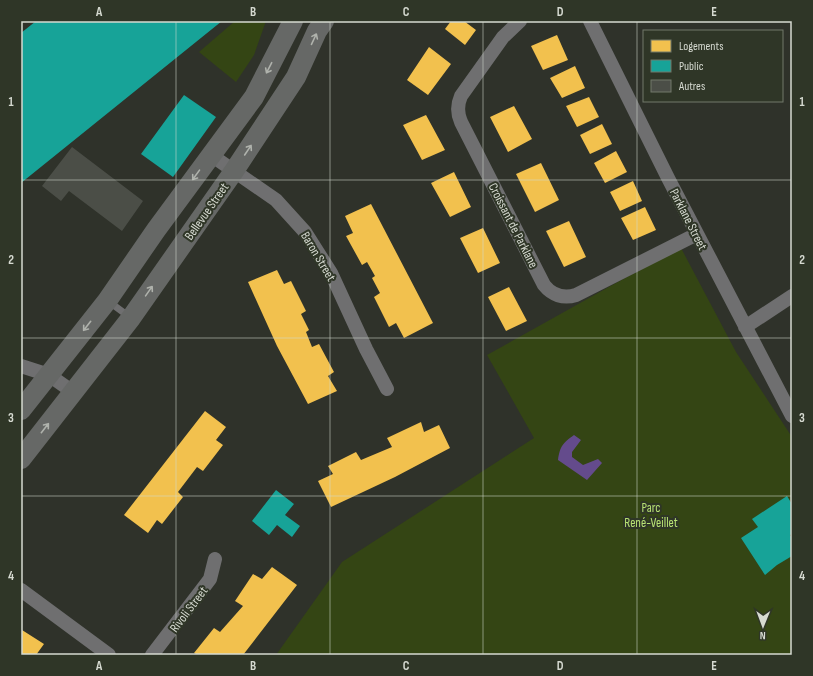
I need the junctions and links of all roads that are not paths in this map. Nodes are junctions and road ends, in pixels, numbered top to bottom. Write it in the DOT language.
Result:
graph roads {
  1 [pos="293,21"];
  2 [pos="324,21"];
  3 [pos="520,21"];
  4 [pos="590,21"];
  5 [pos="211,155"];
  6 [pos="234,171"];
  7 [pos="697,234"];
  8 [pos="792,296"];
  9 [pos="107,301"];
  10 [pos="131,318"];
  11 [pos="745,327"];
  12 [pos="21,366"];
  13 [pos="49,375"];
  14 [pos="387,389"];
  15 [pos="73,392"];
  16 [pos="21,410"];
  17 [pos="792,416"];
  18 [pos="21,459"];
  19 [pos="214,559"];
  20 [pos="21,590"];
  21 [pos="109,655"];
  22 [pos="152,655"];
  1 -- 5 [label="street, one-way"];
  6 -- 2 [label="street, Bellevue Street, one-way"];
  3 -- 7 [label="street, Croissant de Parklane"];
  4 -- 7 [label="street, Parklane Street"];
  5 -- 6 [label="street, Baron Street"];
  5 -- 9 [label="street, one-way"];
  10 -- 6 [label="street, Bellevue Street, one-way"];
  6 -- 14 [label="street, Baron Street"];
  7 -- 11 [label="street, Parklane Street"];
  8 -- 11 [label="street"];
  9 -- 10 [label="lane"];
  9 -- 13 [label="street, one-way"];
  10 -- 15 [label="street, Bellevue Street"];
  11 -- 17 [label="street, Parklane Street"];
  12 -- 13 [label="street"];
  13 -- 15 [label="street"];
  13 -- 16 [label="street"];
  18 -- 15 [label="street, Bellevue Street, one-way"];
  19 -- 22 [label="street, Rivoli Street"];
  20 -- 21 [label="street"];
}
